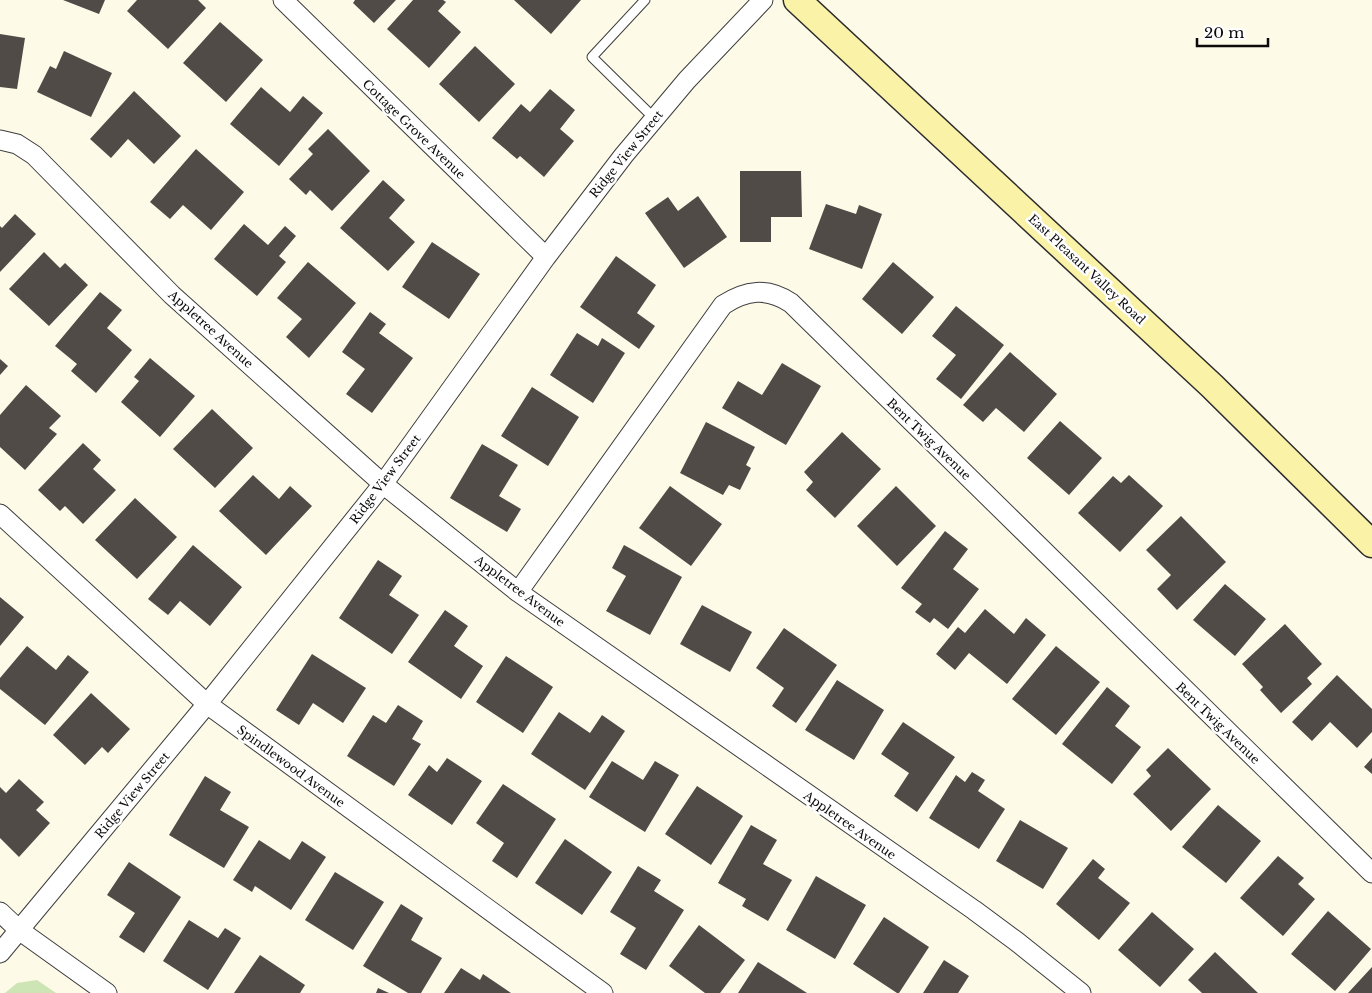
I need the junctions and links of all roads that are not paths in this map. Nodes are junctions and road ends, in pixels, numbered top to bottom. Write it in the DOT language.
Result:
graph roads {
  1 [pos="283,0"];
  2 [pos="645,0"];
  3 [pos="763,0"];
  4 [pos="797,0"];
  5 [pos="654,118"];
  6 [pos="0,140"];
  7 [pos="546,257"];
  8 [pos="383,484"];
  9 [pos="0,514"];
  10 [pos="1372,544"];
  11 [pos="518,592"];
  12 [pos="207,704"];
  13 [pos="1372,873"];
  14 [pos="0,912"];
  15 [pos="19,930"];
  16 [pos="0,953"];
  17 [pos="106,993"];
  18 [pos="603,993"];
  19 [pos="1081,993"];
  1 -- 7 [label="street, Cottage Grove Avenue"];
  2 -- 5 [label="lane"];
  3 -- 5 [label="street, Ridge View Street"];
  4 -- 10 [label="main road, East Pleasant Valley Road"];
  5 -- 7 [label="street, Ridge View Street"];
  6 -- 8 [label="street, Appletree Avenue"];
  7 -- 8 [label="street, Ridge View Street"];
  8 -- 11 [label="street, Appletree Avenue"];
  8 -- 12 [label="street, Ridge View Street"];
  9 -- 12 [label="street, Spindlewood Avenue"];
  11 -- 13 [label="street, Bent Twig Avenue"];
  11 -- 19 [label="street, Appletree Avenue"];
  12 -- 15 [label="street, Ridge View Street"];
  12 -- 18 [label="street, Spindlewood Avenue"];
  14 -- 15 [label="street"];
  15 -- 16 [label="street, Ridge View Street"];
  15 -- 17 [label="street"];
}
